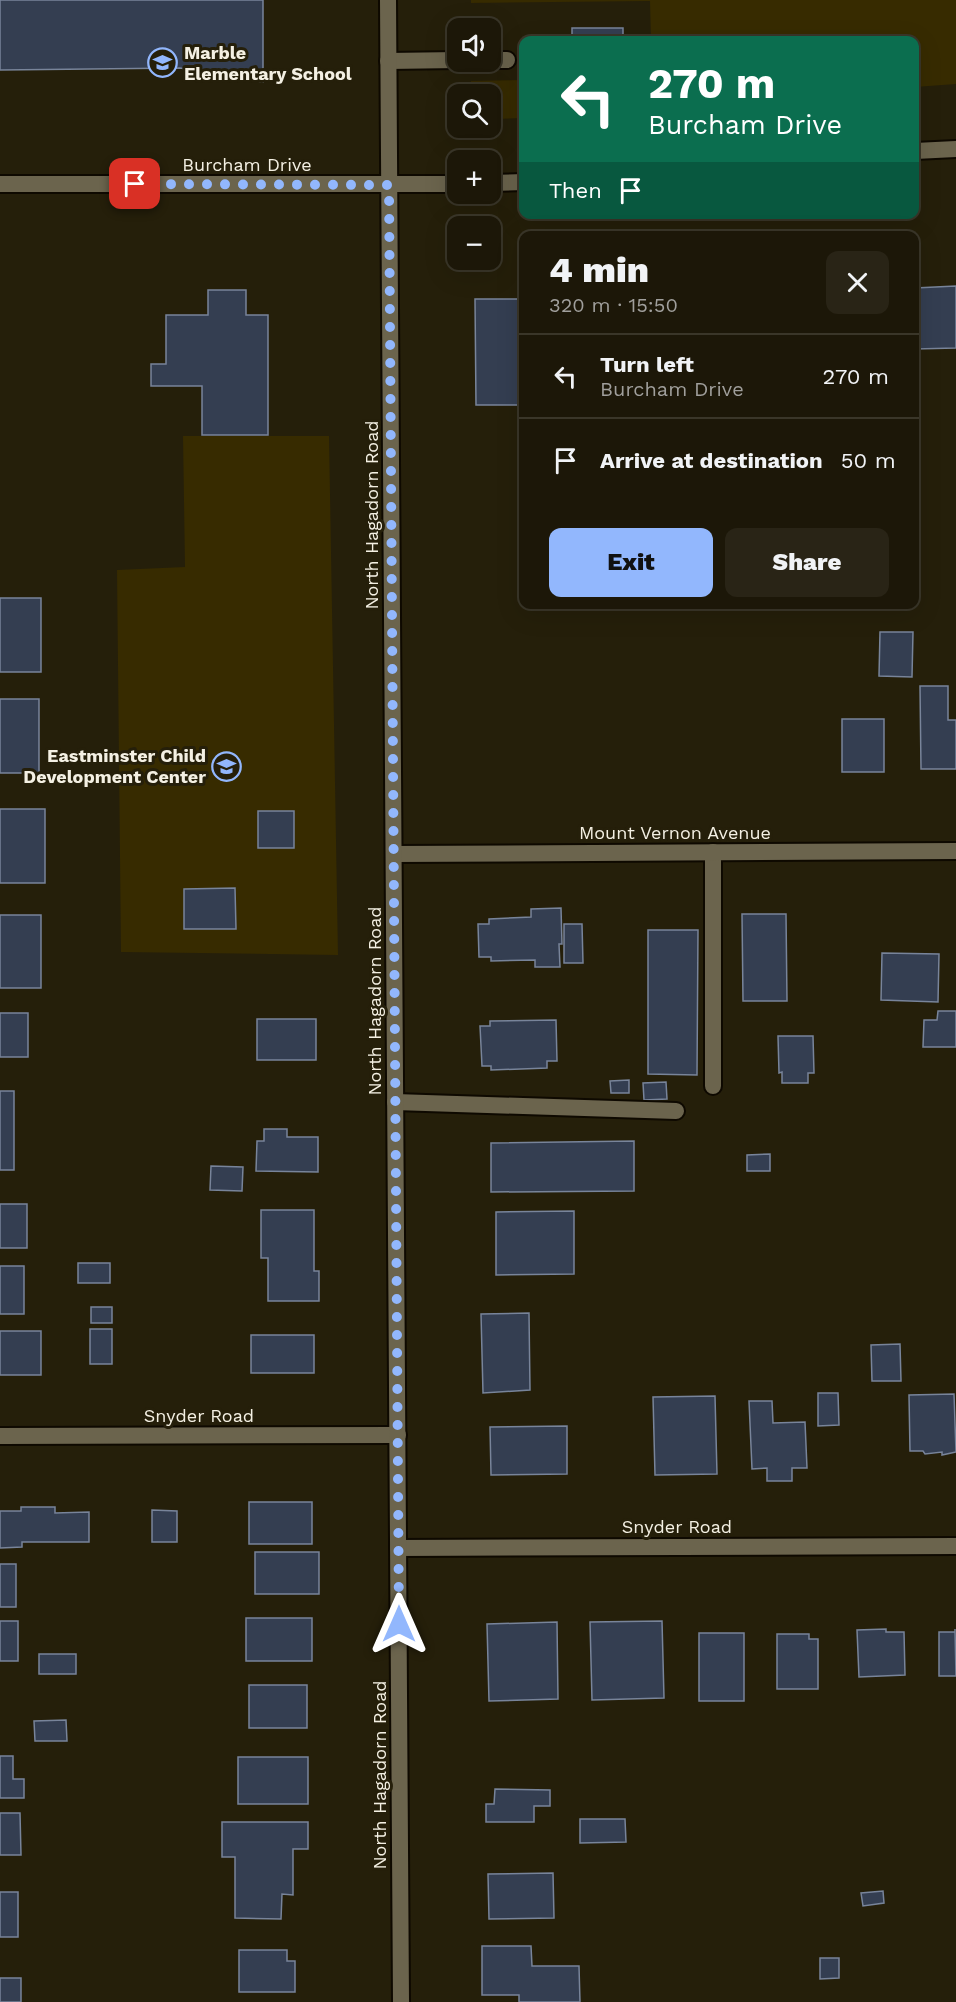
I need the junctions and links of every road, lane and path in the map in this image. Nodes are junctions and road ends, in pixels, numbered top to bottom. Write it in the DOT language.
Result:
graph roads {
  1 [pos="388,0"];
  2 [pos="447,60"];
  3 [pos="388,61"];
  4 [pos="956,149"];
  5 [pos="919,151"];
  6 [pos="519,182"];
  7 [pos="501,183"];
  8 [pos="0,184"];
  9 [pos="447,184"];
  10 [pos="389,185"];
  11 [pos="956,851"];
  12 [pos="713,852"];
  13 [pos="394,854"];
  14 [pos="713,1086"];
  15 [pos="395,1102"];
  16 [pos="676,1111"];
  17 [pos="398,1435"];
  18 [pos="0,1436"];
  19 [pos="956,1546"];
  20 [pos="398,1548"];
  21 [pos="401,2002"];
  1 -- 3 [label="street, North Hagadorn Road"];
  2 -- 3 [label="street"];
  3 -- 10 [label="street, North Hagadorn Road"];
  4 -- 5 [label="street"];
  6 -- 7 [label="street"];
  8 -- 10 [label="street, Burcham Drive"];
  9 -- 10 [label="street, Burcham Drive"];
  10 -- 13 [label="street, North Hagadorn Road"];
  11 -- 12 [label="street, Mount Vernon Avenue"];
  12 -- 13 [label="street, Mount Vernon Avenue"];
  12 -- 14 [label="street"];
  13 -- 15 [label="street, North Hagadorn Road"];
  15 -- 16 [label="street"];
  15 -- 17 [label="street, North Hagadorn Road"];
  17 -- 18 [label="street, Snyder Road"];
  17 -- 20 [label="street, North Hagadorn Road"];
  19 -- 20 [label="street, Snyder Road"];
  20 -- 21 [label="street, North Hagadorn Road"];
}
